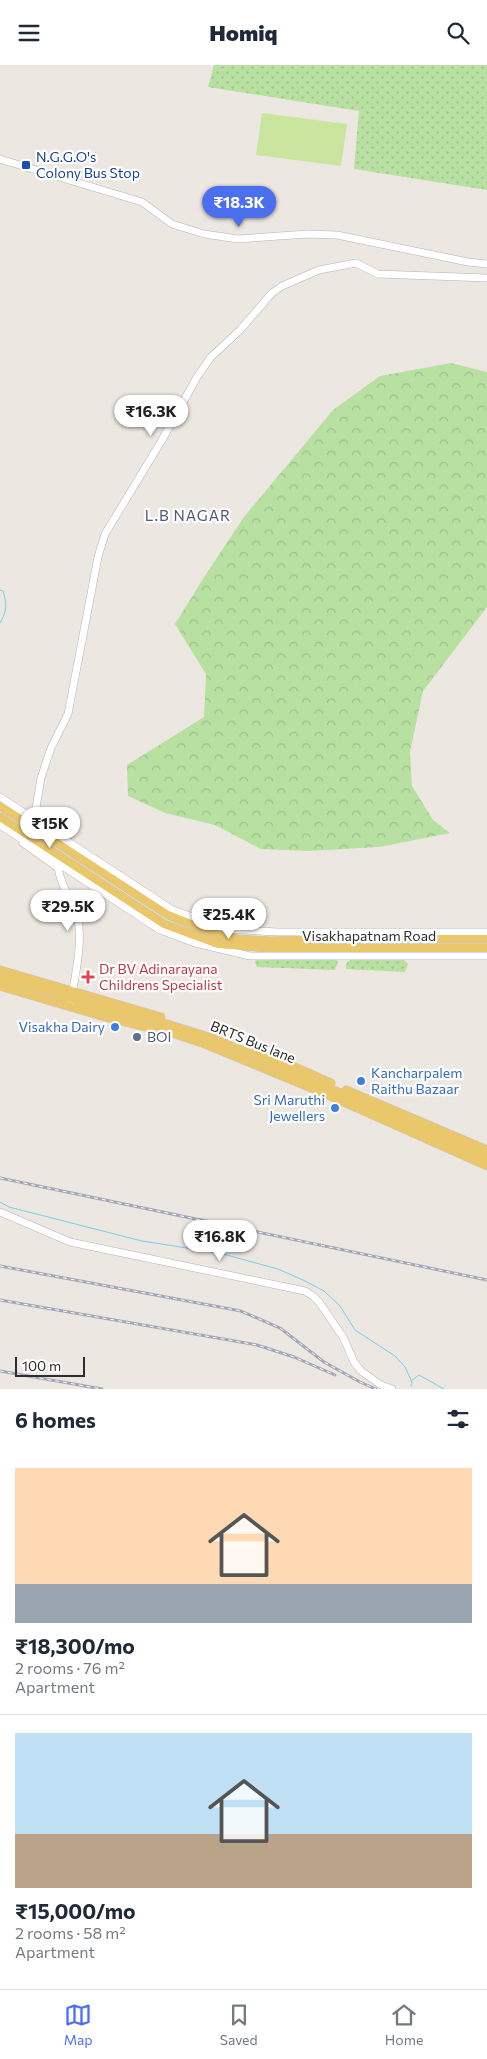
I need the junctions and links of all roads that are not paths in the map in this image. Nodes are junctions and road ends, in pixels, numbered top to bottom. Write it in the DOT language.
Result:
graph roads {
  1 [pos="0,159"];
  2 [pos="487,264"];
  3 [pos="487,278"];
  4 [pos="0,797"];
  5 [pos="0,806"];
  6 [pos="0,817"];
  7 [pos="33,823"];
  8 [pos="0,825"];
  9 [pos="26,837"];
  10 [pos="58,865"];
  11 [pos="487,932"];
  12 [pos="487,939"];
  13 [pos="487,948"];
  14 [pos="487,957"];
  15 [pos="0,970"];
  16 [pos="0,978"];
  17 [pos="0,986"];
  18 [pos="72,998"];
  19 [pos="487,1150"];
  20 [pos="487,1158"];
  21 [pos="487,1166"];
  22 [pos="0,1212"];
  23 [pos="392,1389"];
  1 -- 2 [label="street"];
  3 -- 7 [label="street"];
  4 -- 7 [label="street"];
  5 -- 7 [label="main road"];
  6 -- 9 [label="main road, Visakhapatnam Road"];
  7 -- 9 [label="street"];
  7 -- 11 [label="street"];
  7 -- 12 [label="main road"];
  8 -- 9 [label="street"];
  9 -- 10 [label="street"];
  9 -- 13 [label="main road, Visakhapatnam Road"];
  10 -- 14 [label="street"];
  10 -- 18 [label="street"];
  15 -- 18 [label="main road"];
  16 -- 18 [label="main road, BRTS Bus lane"];
  17 -- 18 [label="main road"];
  18 -- 19 [label="main road"];
  18 -- 20 [label="main road, BRTS Bus lane"];
  18 -- 21 [label="main road"];
  22 -- 23 [label="street"];
}
